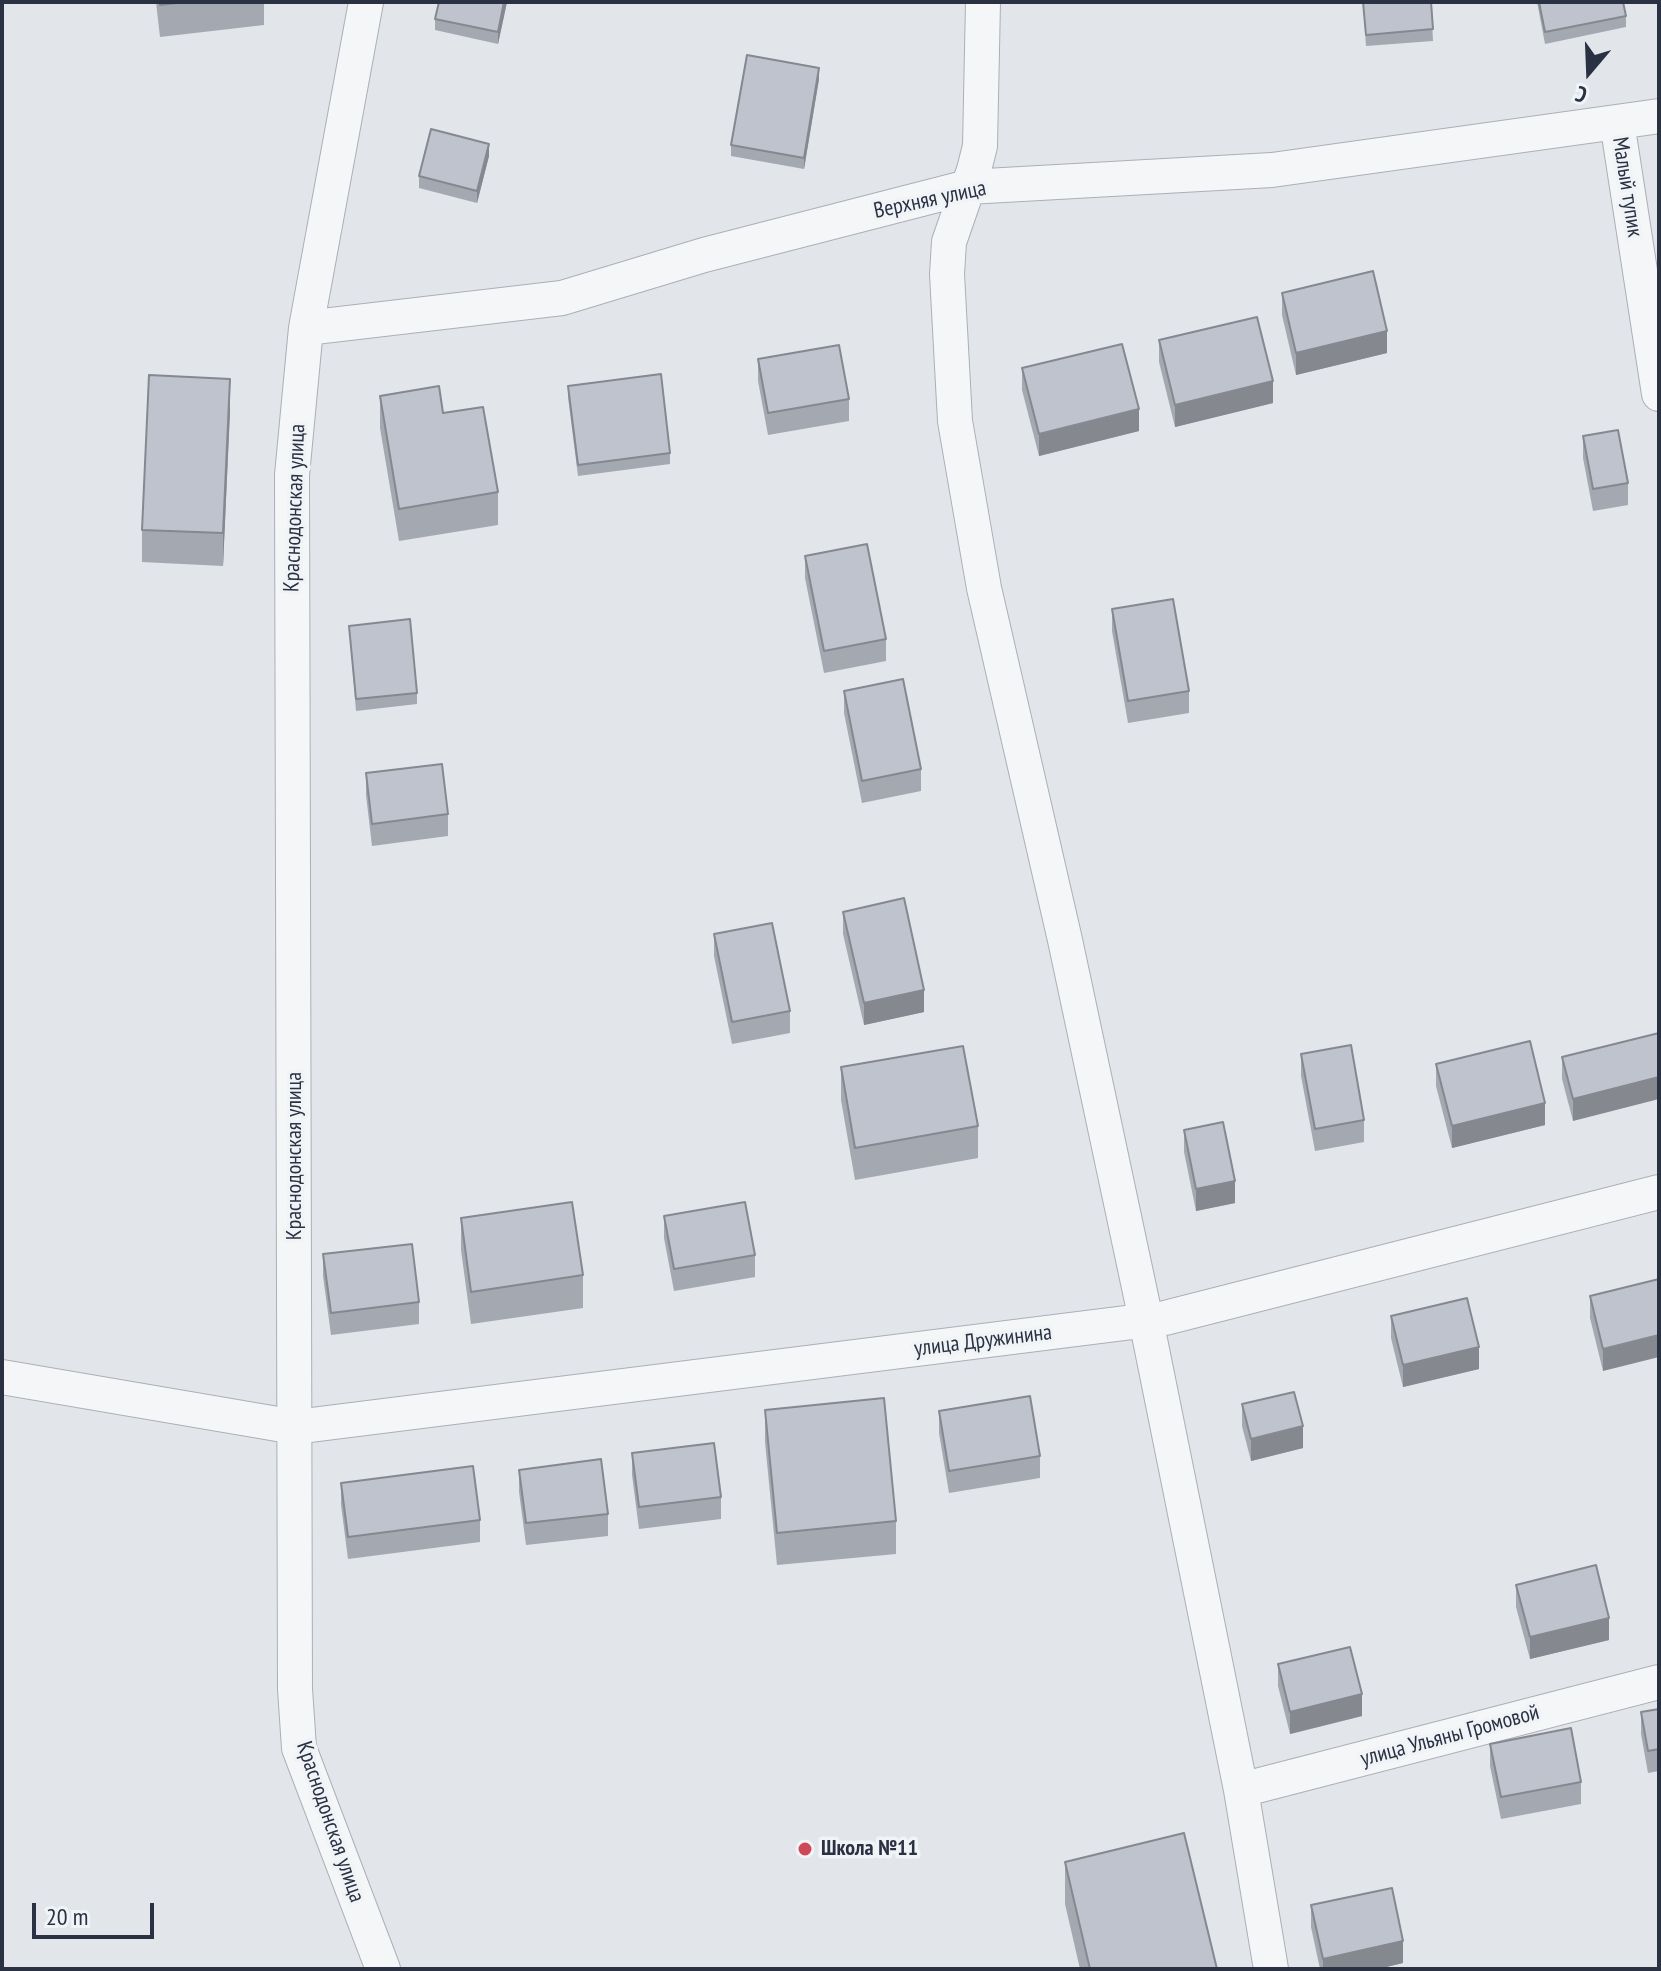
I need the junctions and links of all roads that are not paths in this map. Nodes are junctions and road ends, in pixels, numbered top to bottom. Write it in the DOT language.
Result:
graph roads {
  1 [pos="366,2"];
  2 [pos="983,2"];
  3 [pos="1659,116"];
  4 [pos="1617,122"];
  5 [pos="968,187"];
  6 [pos="306,328"];
  7 [pos="1659,394"];
  8 [pos="1659,1192"];
  9 [pos="1146,1320"];
  10 [pos="2,1377"];
  11 [pos="295,1427"];
  12 [pos="1659,1682"];
  13 [pos="1241,1790"];
  14 [pos="383,1969"];
  15 [pos="1271,1969"];
  1 -- 6 [label="street, Краснодонская улица"];
  2 -- 5 [label="street"];
  3 -- 4 [label="street, Верхняя улица"];
  4 -- 5 [label="street, Верхняя улица"];
  4 -- 7 [label="street, Малый тупик"];
  5 -- 6 [label="street, Верхняя улица"];
  5 -- 9 [label="street"];
  6 -- 11 [label="street, Краснодонская улица"];
  8 -- 9 [label="street, улица Дружинина"];
  9 -- 11 [label="street, улица Дружинина"];
  9 -- 13 [label="street"];
  10 -- 11 [label="street, улица Дружинина"];
  11 -- 14 [label="street, Краснодонская улица"];
  12 -- 13 [label="street, улица Ульяны Громовой"];
  13 -- 15 [label="street"];
}
